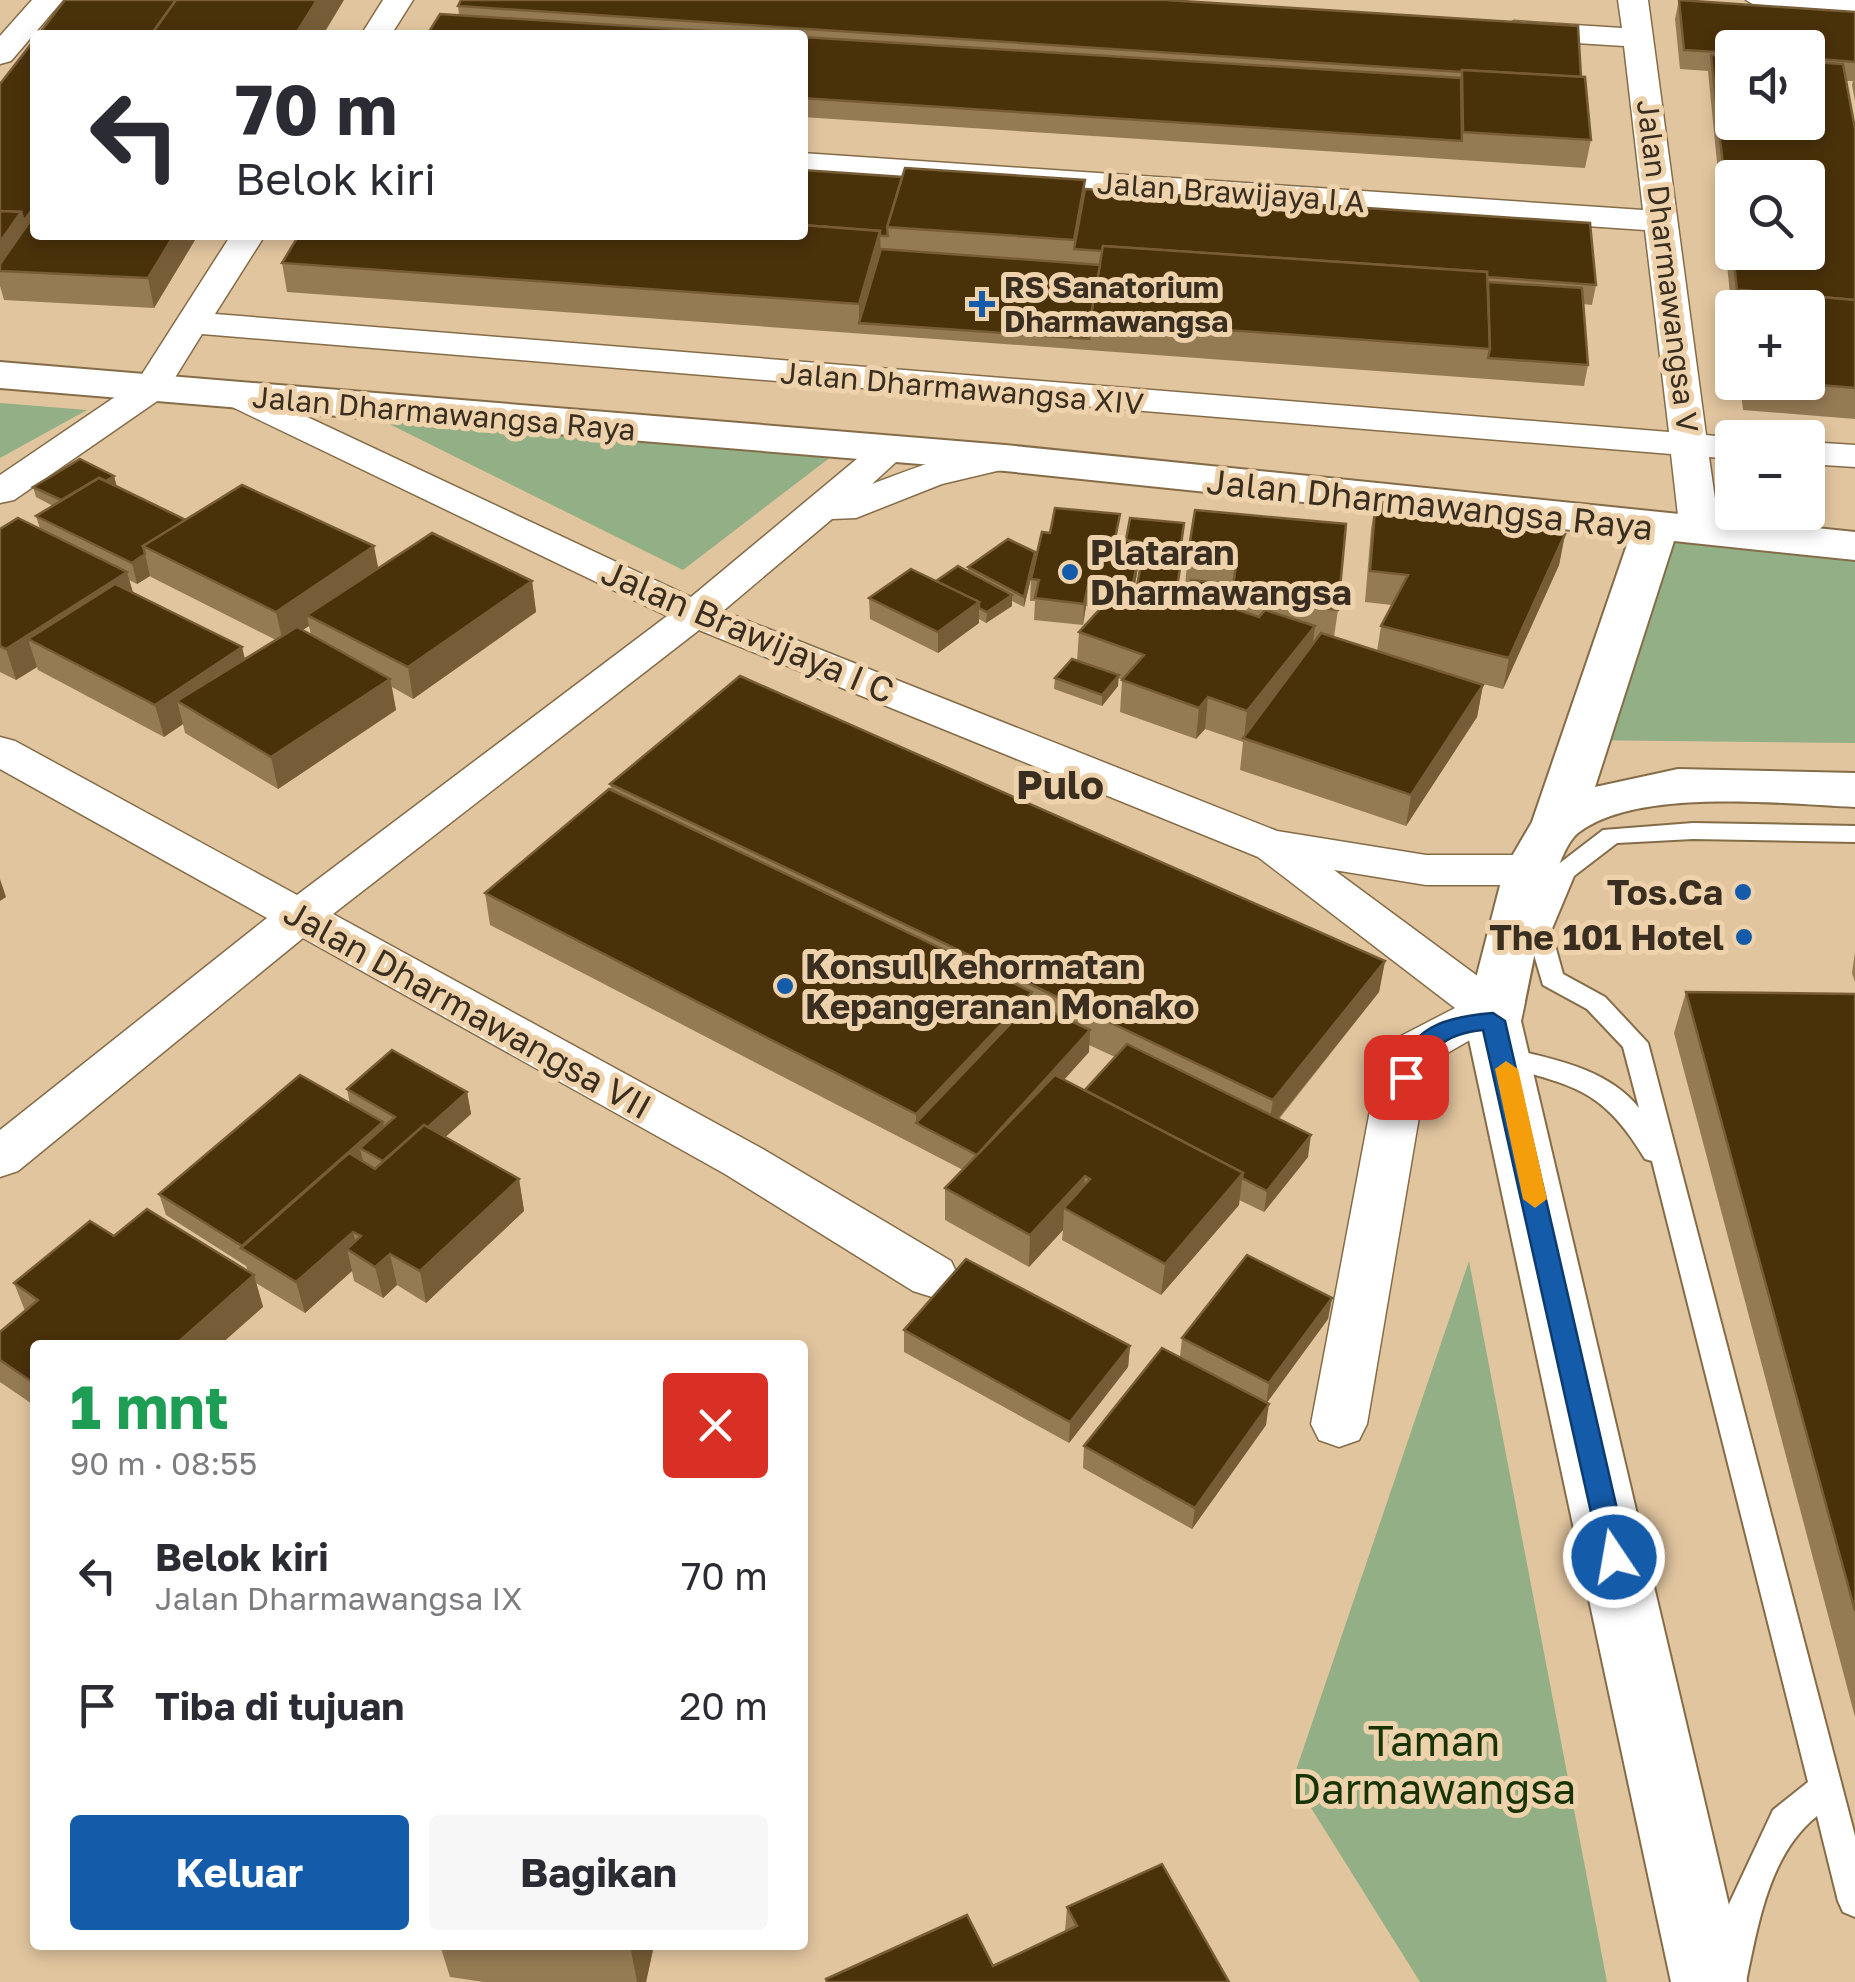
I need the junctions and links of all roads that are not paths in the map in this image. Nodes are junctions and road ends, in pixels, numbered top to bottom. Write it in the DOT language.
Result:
graph roads {
  1 [pos="48,0"];
  2 [pos="398,0"];
  3 [pos="1633,0"];
  4 [pos="1762,0"];
  5 [pos="1855,6"];
  6 [pos="1493,28"];
  7 [pos="379,30"];
  8 [pos="1639,38"];
  9 [pos="0,55"];
  10 [pos="808,163"];
  11 [pos="1660,222"];
  12 [pos="245,240"];
  13 [pos="192,323"];
  14 [pos="0,375"];
  15 [pos="150,389"];
  16 [pos="237,395"];
  17 [pos="1691,446"];
  18 [pos="1715,447"];
  19 [pos="888,452"];
  20 [pos="1825,454"];
  21 [pos="1855,456"];
  22 [pos="1005,458"];
  23 [pos="0,492"];
  24 [pos="798,531"];
  25 [pos="1678,531"];
  26 [pos="1855,546"];
  27 [pos="695,614"];
  28 [pos="0,751"];
  29 [pos="1855,790"];
  30 [pos="1558,822"];
  31 [pos="1855,834"];
  32 [pos="1269,844"];
  33 [pos="1530,870"];
  34 [pos="300,916"];
  35 [pos="1496,1029"];
  36 [pos="0,1158"];
  37 [pos="1672,1188"];
  38 [pos="932,1276"];
  39 [pos="1340,1424"];
  40 [pos="1826,1788"];
  41 [pos="1855,1902"];
  42 [pos="1709,1982"];
  43 [pos="1729,1982"];
  1 -- 9 [label="street"];
  2 -- 7 [label="street"];
  3 -- 8 [label="street, Jalan Dharmawangsa V"];
  4 -- 5 [label="street"];
  6 -- 8 [label="street"];
  8 -- 11 [label="street, Jalan Dharmawangsa V"];
  10 -- 11 [label="street, Jalan Brawijaya I A"];
  11 -- 17 [label="street, Jalan Dharmawangsa V"];
  12 -- 13 [label="street"];
  13 -- 15 [label="street"];
  13 -- 17 [label="street, Jalan Dharmawangsa XIV"];
  14 -- 15 [label="street, Jalan Dharmawangsa Raya"];
  15 -- 16 [label="street, Jalan Dharmawangsa Raya"];
  15 -- 23 [label="street"];
  16 -- 19 [label="street, Jalan Dharmawangsa Raya"];
  16 -- 27 [label="street, Jalan Brawijaya I C"];
  17 -- 18 [label="street, Jalan Dharmawangsa XIV"];
  17 -- 25 [label="street, Jalan Dharmawangsa V"];
  19 -- 22 [label="street, Jalan Dharmawangsa Raya"];
  19 -- 24 [label="street, Jalan Dharmawangsa Raya"];
  20 -- 21 [label="street"];
  22 -- 24 [label="street, Jalan Dharmawangsa Raya"];
  22 -- 25 [label="street, Jalan Dharmawangsa Raya"];
  24 -- 27 [label="street, Jalan Dharmawangsa Raya"];
  25 -- 26 [label="street, Jalan Dharmawangsa Raya"];
  25 -- 30 [label="street"];
  27 -- 32 [label="street, Jalan Brawijaya I C"];
  27 -- 34 [label="street, Jalan Dharmawangsa Raya"];
  28 -- 34 [label="street, Jalan Dharmawangsa VII"];
  29 -- 30 [label="street"];
  30 -- 33 [label="street"];
  31 -- 37 [label="lane"];
  32 -- 33 [label="street, Jalan Brawijaya I C"];
  32 -- 35 [label="street, Jalan Brawijaya I C"];
  33 -- 35 [label="street"];
  34 -- 36 [label="street, Jalan Dharmawangsa Raya"];
  34 -- 38 [label="street, Jalan Dharmawangsa VII"];
  35 -- 37 [label="lane"];
  35 -- 39 [label="street"];
  35 -- 42 [label="street"];
  37 -- 40 [label="lane"];
  40 -- 41 [label="lane"];
  40 -- 43 [label="lane"];
}
